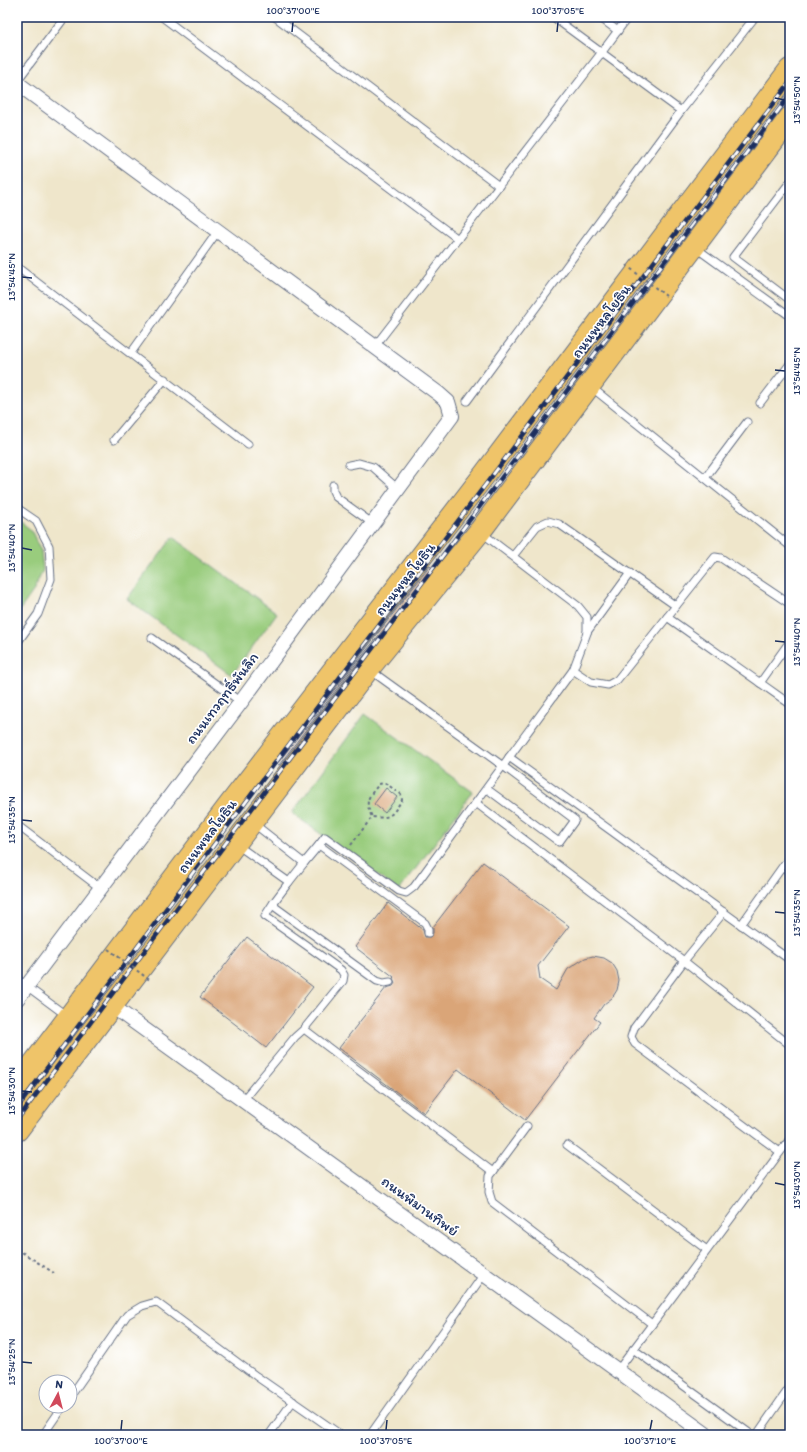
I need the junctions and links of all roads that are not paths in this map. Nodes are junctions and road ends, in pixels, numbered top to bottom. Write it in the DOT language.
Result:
graph roads {
  1 [pos="65,17"];
  2 [pos="162,17"];
  3 [pos="274,17"];
  4 [pos="552,17"];
  5 [pos="599,17"];
  6 [pos="628,17"];
  7 [pos="755,17"];
  8 [pos="618,31"];
  9 [pos="602,52"];
  10 [pos="790,70"];
  11 [pos="17,82"];
  12 [pos="681,111"];
  13 [pos="790,118"];
  14 [pos="790,182"];
  15 [pos="499,186"];
  16 [pos="218,231"];
  17 [pos="458,240"];
  18 [pos="694,246"];
  19 [pos="17,267"];
  20 [pos="790,300"];
  21 [pos="790,316"];
  22 [pos="375,346"];
  23 [pos="131,354"];
  24 [pos="790,364"];
  25 [pos="165,380"];
  26 [pos="590,386"];
  27 [pos="467,401"];
  28 [pos="760,403"];
  29 [pos="747,422"];
  30 [pos="114,440"];
  31 [pos="248,444"];
  32 [pos="349,465"];
  33 [pos="705,478"];
  34 [pos="333,485"];
  35 [pos="398,489"];
  36 [pos="17,508"];
  37 [pos="372,523"];
  38 [pos="480,531"];
  39 [pos="790,546"];
  40 [pos="513,556"];
  41 [pos="630,573"];
  42 [pos="790,604"];
  43 [pos="676,606"];
  44 [pos="668,617"];
  45 [pos="587,633"];
  46 [pos="152,638"];
  47 [pos="790,641"];
  48 [pos="17,643"];
  49 [pos="368,669"];
  50 [pos="573,670"];
  51 [pos="760,683"];
  52 [pos="241,702"];
  53 [pos="790,704"];
  54 [pos="509,757"];
  55 [pos="503,766"];
  56 [pos="487,789"];
  57 [pos="476,803"];
  58 [pos="229,806"];
  59 [pos="251,822"];
  60 [pos="17,825"];
  61 [pos="235,844"];
  62 [pos="319,845"];
  63 [pos="790,856"];
  64 [pos="304,863"];
  65 [pos="289,882"];
  66 [pos="100,888"];
  67 [pos="274,902"];
  68 [pos="724,912"];
  69 [pos="741,925"];
  70 [pos="428,933"];
  71 [pos="790,960"];
  72 [pos="684,961"];
  73 [pos="390,982"];
  74 [pos="22,983"];
  75 [pos="17,999"];
  76 [pos="112,1006"];
  77 [pos="68,1018"];
  78 [pos="304,1029"];
  79 [pos="91,1034"];
  80 [pos="790,1045"];
  81 [pos="17,1086"];
  82 [pos="243,1100"];
  83 [pos="527,1126"];
  84 [pos="17,1130"];
  85 [pos="790,1139"];
  86 [pos="567,1145"];
  87 [pos="780,1152"];
  88 [pos="493,1172"];
  89 [pos="707,1250"];
  90 [pos="484,1274"];
  91 [pos="652,1324"];
  92 [pos="633,1349"];
  93 [pos="618,1370"];
  94 [pos="78,1385"];
  95 [pos="790,1387"];
  96 [pos="293,1401"];
  97 [pos="58,1414"];
  98 [pos="338,1434"];
  99 [pos="43,1435"];
  100 [pos="269,1435"];
  101 [pos="370,1435"];
  102 [pos="706,1435"];
  103 [pos="752,1435"];
  104 [pos="755,1435"];
  1 -- 11 [label="lane"];
  2 -- 17 [label="lane"];
  3 -- 15 [label="lane"];
  4 -- 9 [label="lane"];
  5 -- 8 [label="lane"];
  6 -- 8 [label="lane"];
  7 -- 12 [label="lane"];
  8 -- 9 [label="lane"];
  9 -- 12 [label="lane"];
  9 -- 15 [label="lane"];
  10 -- 58 [label="main road, ถนนพหลโยธิน"];
  11 -- 16 [label="street"];
  12 -- 27 [label="lane"];
  13 -- 18 [label="main road, ถนนพหลโยธิน"];
  14 -- 20 [label="lane"];
  15 -- 17 [label="lane"];
  16 -- 22 [label="street"];
  16 -- 23 [label="lane"];
  17 -- 22 [label="lane"];
  18 -- 21 [label="lane"];
  18 -- 26 [label="main road, ถนนพหลโยธิน"];
  19 -- 23 [label="lane"];
  22 -- 35 [label="street, ถนนเทวฤทธิ์พันลึก"];
  23 -- 25 [label="lane"];
  24 -- 28 [label="lane"];
  25 -- 30 [label="lane"];
  25 -- 31 [label="lane"];
  26 -- 33 [label="lane"];
  26 -- 38 [label="main road, ถนนพหลโยธิน"];
  29 -- 33 [label="lane"];
  32 -- 35 [label="lane"];
  33 -- 39 [label="lane"];
  34 -- 37 [label="lane"];
  35 -- 37 [label="street, ถนนเทวฤทธิ์พันลึก"];
  36 -- 48 [label="lane"];
  37 -- 52 [label="street, ถนนเทวฤทธิ์พันลึก"];
  38 -- 40 [label="lane"];
  38 -- 49 [label="main road, ถนนพหลโยธิน"];
  40 -- 41 [label="lane"];
  40 -- 45 [label="lane"];
  41 -- 43 [label="lane"];
  41 -- 45 [label="lane"];
  42 -- 43 [label="lane"];
  43 -- 44 [label="lane"];
  44 -- 50 [label="lane"];
  44 -- 51 [label="lane"];
  45 -- 50 [label="lane"];
  46 -- 52 [label="lane"];
  47 -- 51 [label="lane"];
  49 -- 55 [label="lane"];
  49 -- 59 [label="main road, ถนนพหลโยธิน"];
  50 -- 54 [label="lane"];
  51 -- 53 [label="lane"];
  52 -- 66 [label="street, ถนนเทวฤทธิ์พันลึก"];
  54 -- 55 [label="lane"];
  54 -- 68 [label="lane"];
  55 -- 56 [label="lane"];
  55 -- 56 [label="lane"];
  56 -- 57 [label="lane"];
  57 -- 62 [label="lane"];
  57 -- 72 [label="lane"];
  58 -- 59 [label="main road"];
  58 -- 77 [label="main road, ถนนพหลโยธิน"];
  59 -- 61 [label="main road, ถนนพหลโยธิน"];
  59 -- 64 [label="lane"];
  60 -- 66 [label="lane"];
  61 -- 65 [label="lane"];
  61 -- 76 [label="main road, ถนนพหลโยธิน"];
  62 -- 64 [label="lane"];
  62 -- 70 [label="lane"];
  63 -- 69 [label="lane"];
  64 -- 65 [label="lane"];
  65 -- 67 [label="lane"];
  66 -- 74 [label="street, ถนนเทวฤทธิ์พันลึก"];
  67 -- 73 [label="lane"];
  67 -- 78 [label="lane"];
  68 -- 69 [label="lane"];
  68 -- 72 [label="lane"];
  69 -- 71 [label="lane"];
  72 -- 80 [label="lane"];
  72 -- 87 [label="lane"];
  74 -- 75 [label="street, ถนนเทวฤทธิ์พันลึก"];
  74 -- 77 [label="lane"];
  76 -- 79 [label="main road, ถนนพหลโยธิน"];
  76 -- 82 [label="street, ถนนพิมานทิพย์"];
  77 -- 79 [label="main road"];
  77 -- 81 [label="main road, ถนนพหลโยธิน"];
  78 -- 82 [label="lane"];
  78 -- 88 [label="lane"];
  79 -- 84 [label="main road, ถนนพหลโยธิน"];
  82 -- 90 [label="street, ถนนพิมานทิพย์"];
  83 -- 88 [label="lane"];
  85 -- 87 [label="lane"];
  86 -- 89 [label="lane"];
  87 -- 89 [label="lane"];
  88 -- 91 [label="lane"];
  89 -- 91 [label="lane"];
  90 -- 93 [label="street, ถนนพิมานทิพย์"];
  90 -- 101 [label="lane"];
  91 -- 92 [label="lane"];
  92 -- 93 [label="lane"];
  92 -- 103 [label="lane"];
  93 -- 102 [label="street, ถนนพิมานทิพย์"];
  94 -- 96 [label="lane"];
  95 -- 104 [label="lane"];
  96 -- 98 [label="lane"];
  96 -- 100 [label="lane"];
  97 -- 99 [label="lane"];
}
